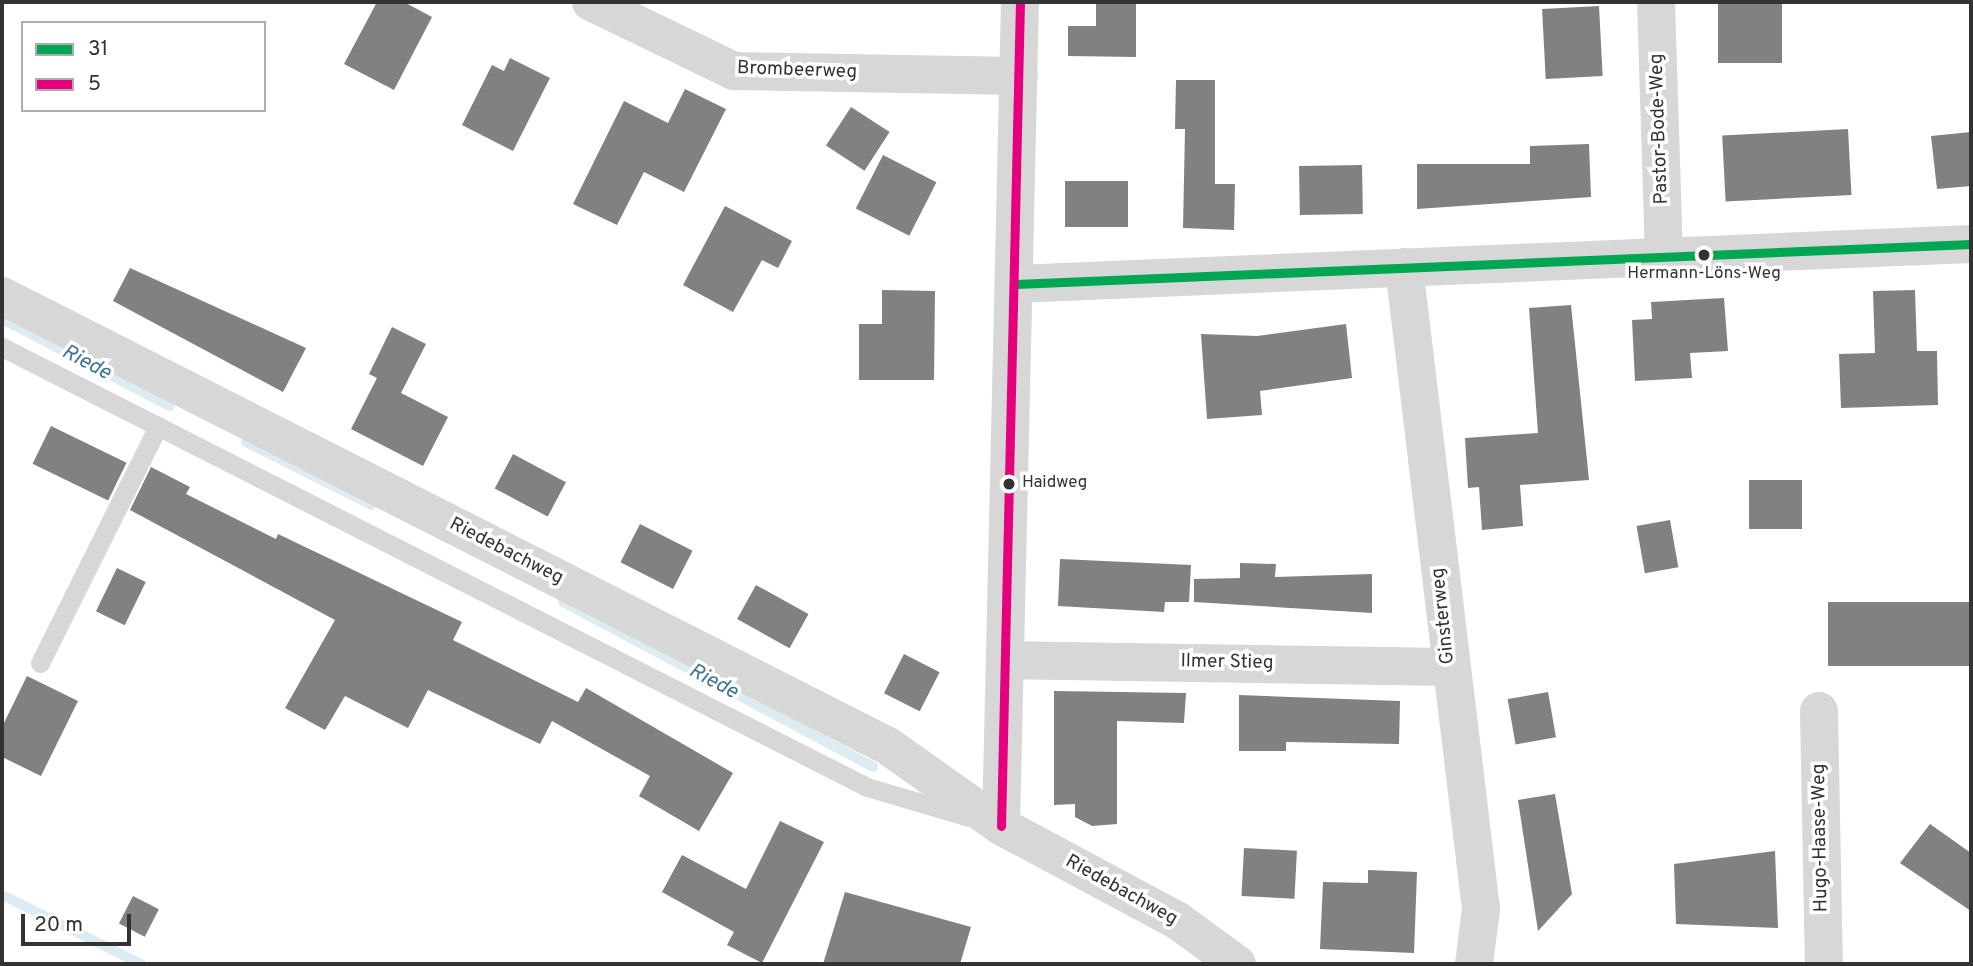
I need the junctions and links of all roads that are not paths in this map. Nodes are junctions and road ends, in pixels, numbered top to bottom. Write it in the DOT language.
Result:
graph roads {
  1 [pos="591,2"];
  2 [pos="1020,2"];
  3 [pos="1656,2"];
  4 [pos="1019,76"];
  5 [pos="1971,244"];
  6 [pos="1664,256"];
  7 [pos="1404,267"];
  8 [pos="1016,284"];
  9 [pos="2,296"];
  10 [pos="2,347"];
  11 [pos="158,426"];
  12 [pos="1006,660"];
  13 [pos="40,663"];
  14 [pos="1449,667"];
  15 [pos="1819,711"];
  16 [pos="1000,826"];
  17 [pos="1237,964"];
  18 [pos="1474,964"];
  19 [pos="1824,964"];
  1 -- 4 [label="street, Brombeerweg"];
  2 -- 4 [label="street"];
  3 -- 6 [label="street, Pastor-Bode-Weg"];
  4 -- 8 [label="street"];
  5 -- 6 [label="street"];
  6 -- 7 [label="street"];
  7 -- 8 [label="street"];
  7 -- 14 [label="street, Ginsterweg"];
  8 -- 12 [label="street"];
  9 -- 16 [label="street, Riedebachweg"];
  10 -- 11 [label="lane, Riedebachweg"];
  11 -- 13 [label="lane"];
  11 -- 16 [label="lane, Riedebachweg"];
  12 -- 14 [label="street, Ilmer Stieg"];
  12 -- 16 [label="street"];
  14 -- 18 [label="street, Ginsterweg"];
  15 -- 19 [label="street, Hugo-Haase-Weg"];
  16 -- 17 [label="street, Riedebachweg"];
}
